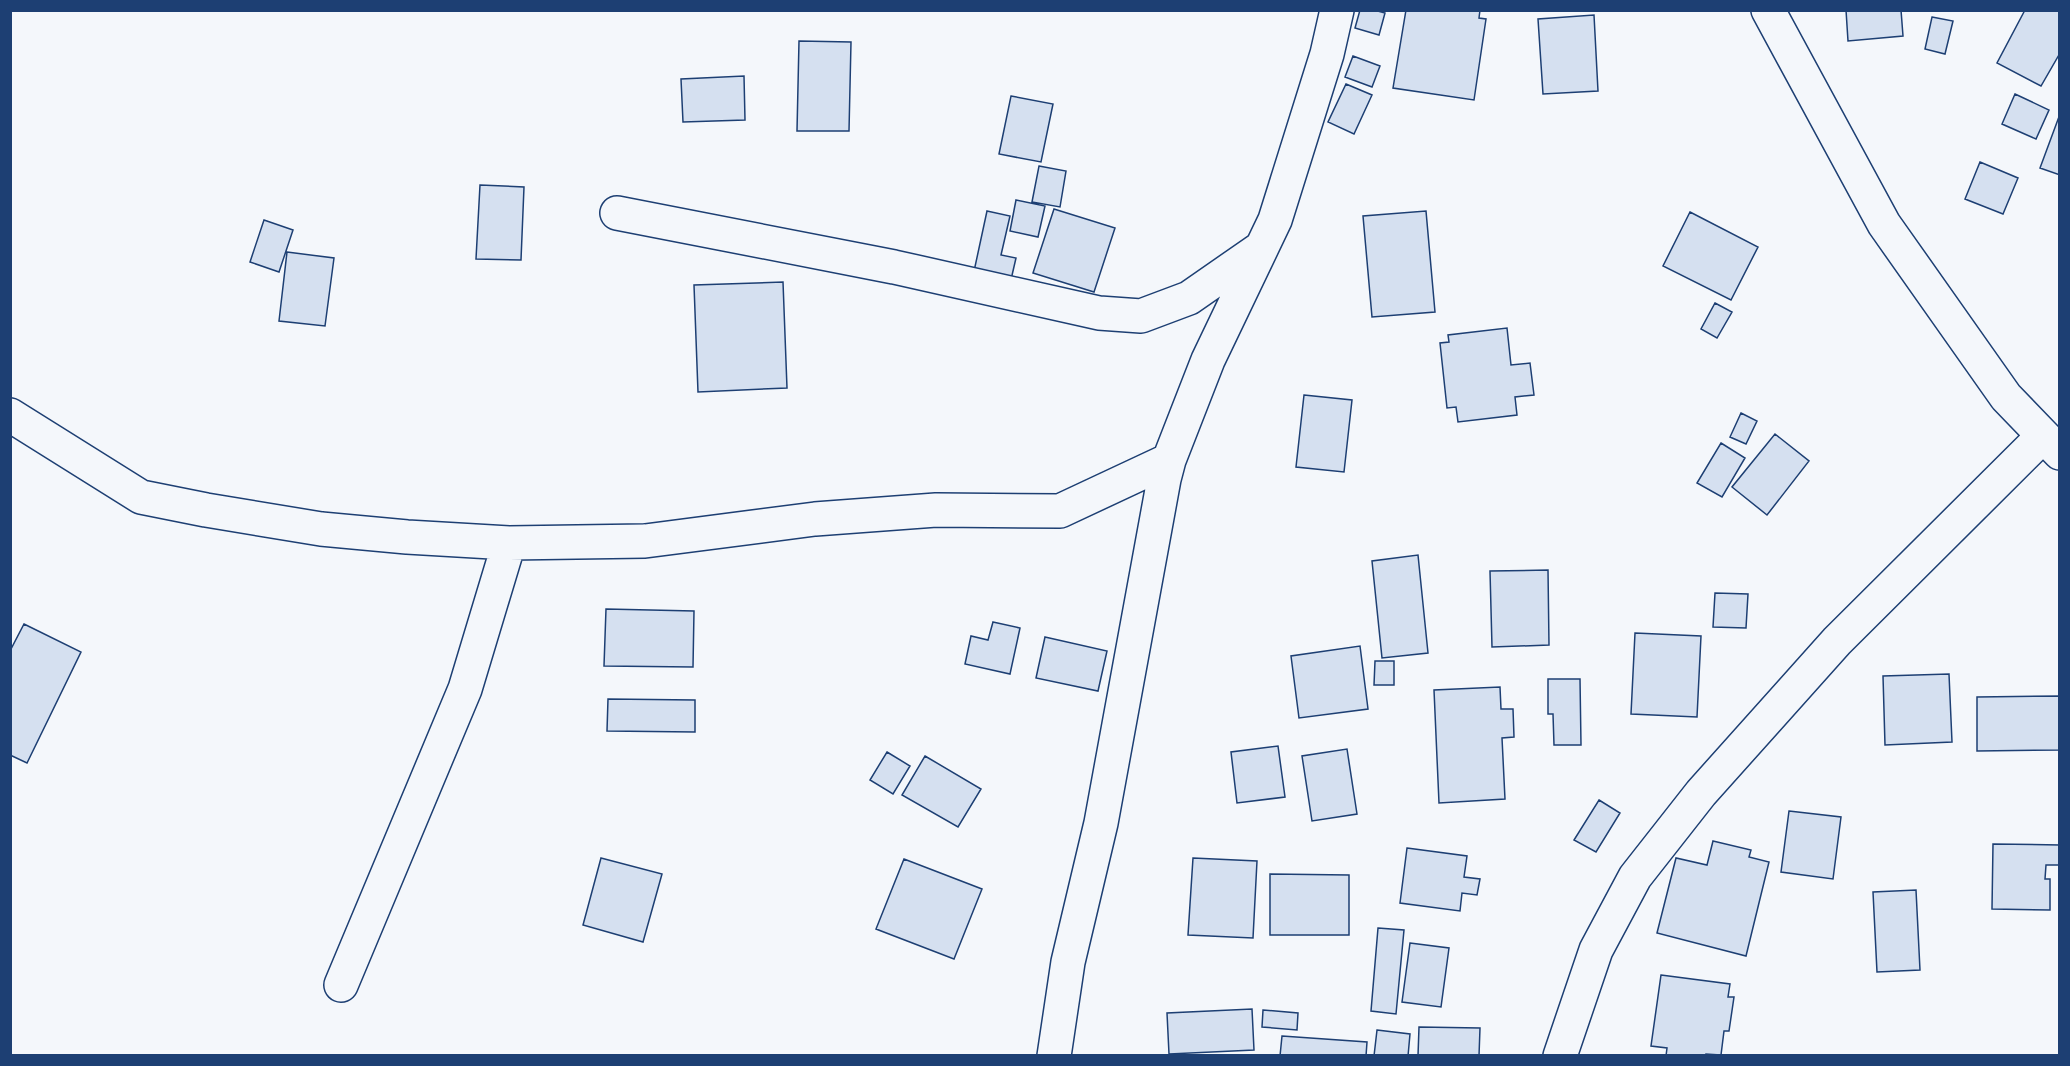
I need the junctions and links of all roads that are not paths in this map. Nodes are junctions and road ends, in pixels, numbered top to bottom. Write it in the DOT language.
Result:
graph roads {
  1 [pos="1337,10"];
  2 [pos="1767,10"];
  3 [pos="617,213"];
  4 [pos="1262,246"];
  5 [pos="10,416"];
  6 [pos="2051,444"];
  7 [pos="1169,460"];
  8 [pos="509,543"];
  9 [pos="341,984"];
  10 [pos="1054,1056"];
  11 [pos="1560,1056"];
  1 -- 4 [label="street"];
  2 -- 6 [label="street"];
  3 -- 4 [label="street"];
  4 -- 7 [label="street"];
  5 -- 8 [label="street"];
  6 -- 11 [label="street"];
  7 -- 8 [label="street"];
  7 -- 10 [label="street"];
  8 -- 9 [label="street"];
}
